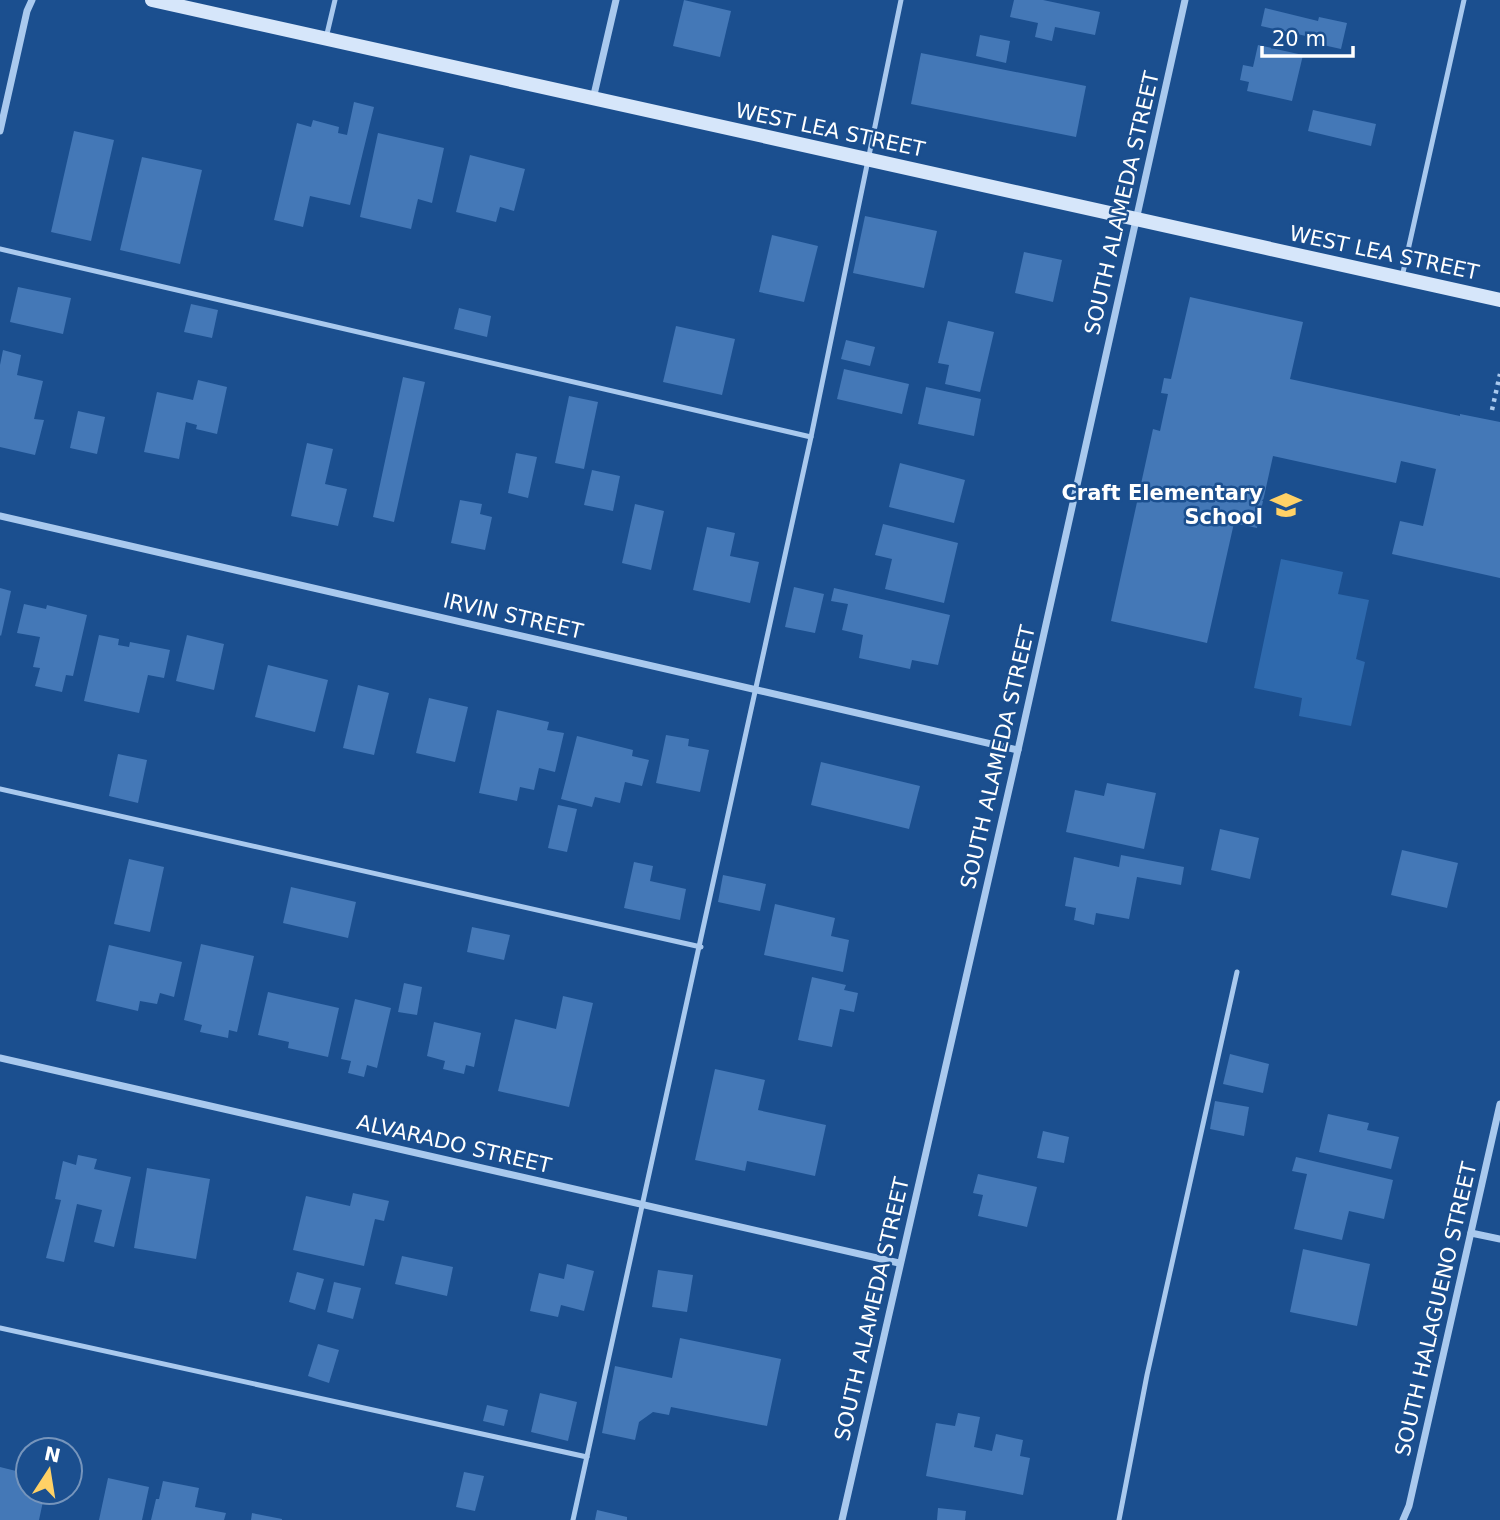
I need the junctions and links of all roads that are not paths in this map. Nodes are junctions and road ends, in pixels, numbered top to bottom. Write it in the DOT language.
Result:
graph roads {
  1 [pos="32,0"];
  2 [pos="152,0"];
  3 [pos="335,0"];
  4 [pos="616,0"];
  5 [pos="901,0"];
  6 [pos="1185,0"];
  7 [pos="1464,0"];
  8 [pos="326,40"];
  9 [pos="593,99"];
  10 [pos="0,131"];
  11 [pos="867,160"];
  12 [pos="1136,219"];
  13 [pos="0,249"];
  14 [pos="1402,279"];
  15 [pos="1500,300"];
  16 [pos="811,437"];
  17 [pos="0,516"];
  18 [pos="757,689"];
  19 [pos="1018,750"];
  20 [pos="0,789"];
  21 [pos="701,947"];
  22 [pos="1237,972"];
  23 [pos="0,1058"];
  24 [pos="1500,1104"];
  25 [pos="642,1205"];
  26 [pos="1471,1233"];
  27 [pos="1500,1239"];
  28 [pos="899,1263"];
  29 [pos="0,1328"];
  30 [pos="587,1457"];
  31 [pos="573,1520"];
  32 [pos="842,1520"];
  33 [pos="1119,1520"];
  34 [pos="1403,1520"];
  1 -- 10 [label="street"];
  2 -- 8 [label="main road, WEST LEA STREET"];
  3 -- 8 [label="lane"];
  4 -- 9 [label="street"];
  5 -- 11 [label="lane"];
  6 -- 12 [label="street, SOUTH ALAMEDA STREET"];
  7 -- 14 [label="lane"];
  8 -- 9 [label="main road, WEST LEA STREET"];
  9 -- 11 [label="main road, WEST LEA STREET"];
  11 -- 12 [label="main road, WEST LEA STREET"];
  11 -- 16 [label="lane"];
  12 -- 14 [label="main road, WEST LEA STREET"];
  12 -- 19 [label="street, SOUTH ALAMEDA STREET"];
  13 -- 16 [label="lane"];
  14 -- 15 [label="main road, WEST LEA STREET"];
  16 -- 18 [label="lane"];
  17 -- 18 [label="street, IRVIN STREET"];
  18 -- 19 [label="street, IRVIN STREET"];
  18 -- 21 [label="lane"];
  19 -- 28 [label="street, SOUTH ALAMEDA STREET"];
  20 -- 21 [label="lane"];
  21 -- 25 [label="lane"];
  22 -- 33 [label="lane"];
  23 -- 25 [label="street, ALVARADO STREET"];
  24 -- 26 [label="street, SOUTH HALAGUENO STREET"];
  25 -- 28 [label="street, ALVARADO STREET"];
  25 -- 30 [label="lane"];
  26 -- 27 [label="street"];
  26 -- 34 [label="street, SOUTH HALAGUENO STREET"];
  28 -- 32 [label="street, SOUTH ALAMEDA STREET"];
  29 -- 30 [label="lane"];
  30 -- 31 [label="lane"];
}
